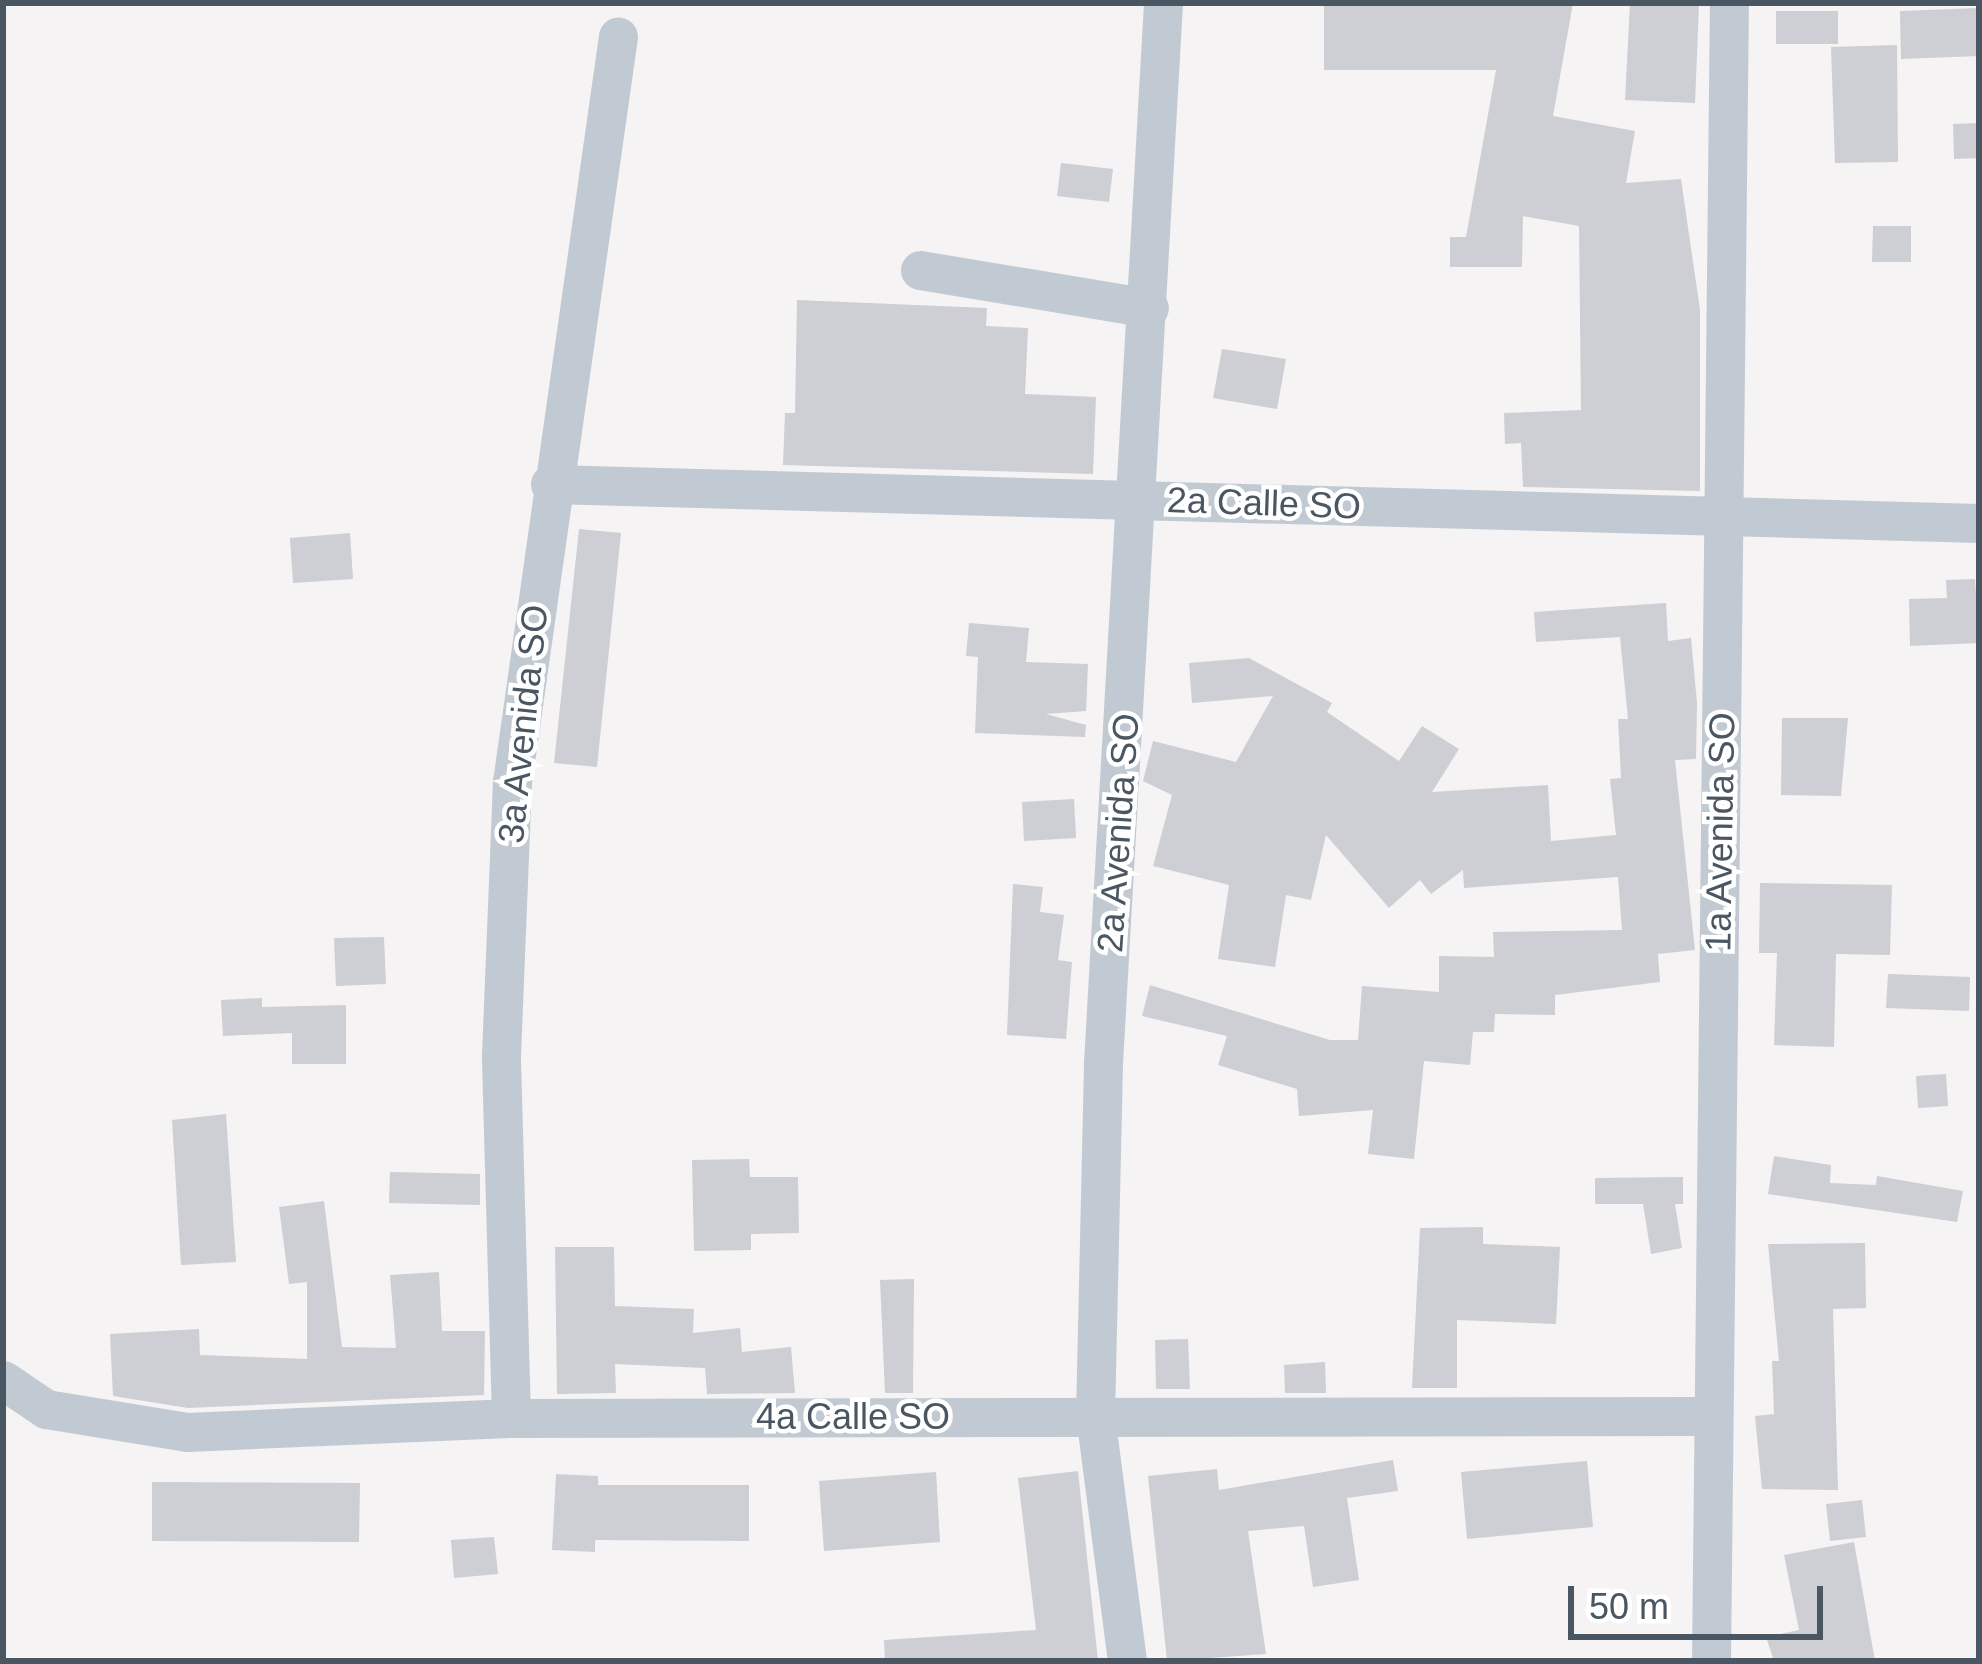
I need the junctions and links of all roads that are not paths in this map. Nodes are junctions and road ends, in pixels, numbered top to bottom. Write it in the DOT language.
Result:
graph roads {
  1 [pos="1163,3"];
  2 [pos="1729,3"];
  3 [pos="618,36"];
  4 [pos="920,269"];
  5 [pos="1149,308"];
  6 [pos="550,484"];
  7 [pos="1140,500"];
  8 [pos="1723,516"];
  9 [pos="1979,523"];
  10 [pos="3,1380"];
  11 [pos="1095,1416"];
  12 [pos="1714,1416"];
  13 [pos="511,1418"];
  14 [pos="1127,1661"];
  15 [pos="1711,1661"];
  1 -- 5 [label="street, 2a Avenida SO"];
  2 -- 8 [label="street, 1a Avenida SO"];
  3 -- 6 [label="street, 3a Avenida SO"];
  4 -- 5 [label="street"];
  5 -- 7 [label="street, 2a Avenida SO"];
  6 -- 7 [label="street, 2a Calle SO"];
  6 -- 13 [label="street, 3a Avenida SO"];
  7 -- 8 [label="street, 2a Calle SO"];
  7 -- 11 [label="street, 2a Avenida SO"];
  8 -- 9 [label="street, 2a Calle SO"];
  8 -- 12 [label="street, 1a Avenida SO"];
  10 -- 13 [label="street, 4a Calle SO"];
  11 -- 12 [label="street, 4a Calle SO"];
  11 -- 13 [label="street, 4a Calle SO"];
  11 -- 14 [label="street, 2a Avenida SO"];
  12 -- 15 [label="street, 1a Avenida SO"];
}
